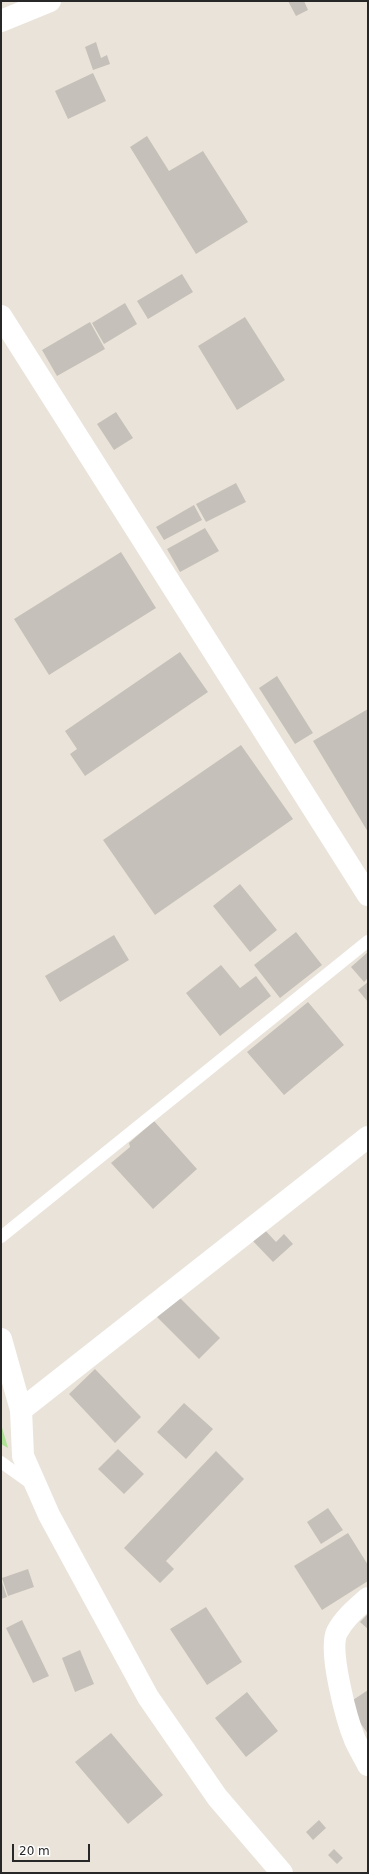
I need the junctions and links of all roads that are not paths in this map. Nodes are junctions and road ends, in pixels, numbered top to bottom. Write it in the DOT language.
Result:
graph roads {
  1 [pos="50,1"];
  2 [pos="1,21"];
  3 [pos="1,316"];
  4 [pos="368,895"];
  5 [pos="368,941"];
  6 [pos="368,1137"];
  7 [pos="1,1237"];
  8 [pos="1,1339"];
  9 [pos="21,1410"];
  10 [pos="1,1462"];
  11 [pos="37,1488"];
  12 [pos="368,1598"];
  13 [pos="368,1765"];
  14 [pos="282,1873"];
  1 -- 2 [label="street"];
  3 -- 4 [label="street"];
  5 -- 7 [label="lane"];
  6 -- 9 [label="street"];
  8 -- 9 [label="street"];
  9 -- 11 [label="street"];
  10 -- 11 [label="lane"];
  11 -- 14 [label="street"];
  12 -- 13 [label="street"];
}
